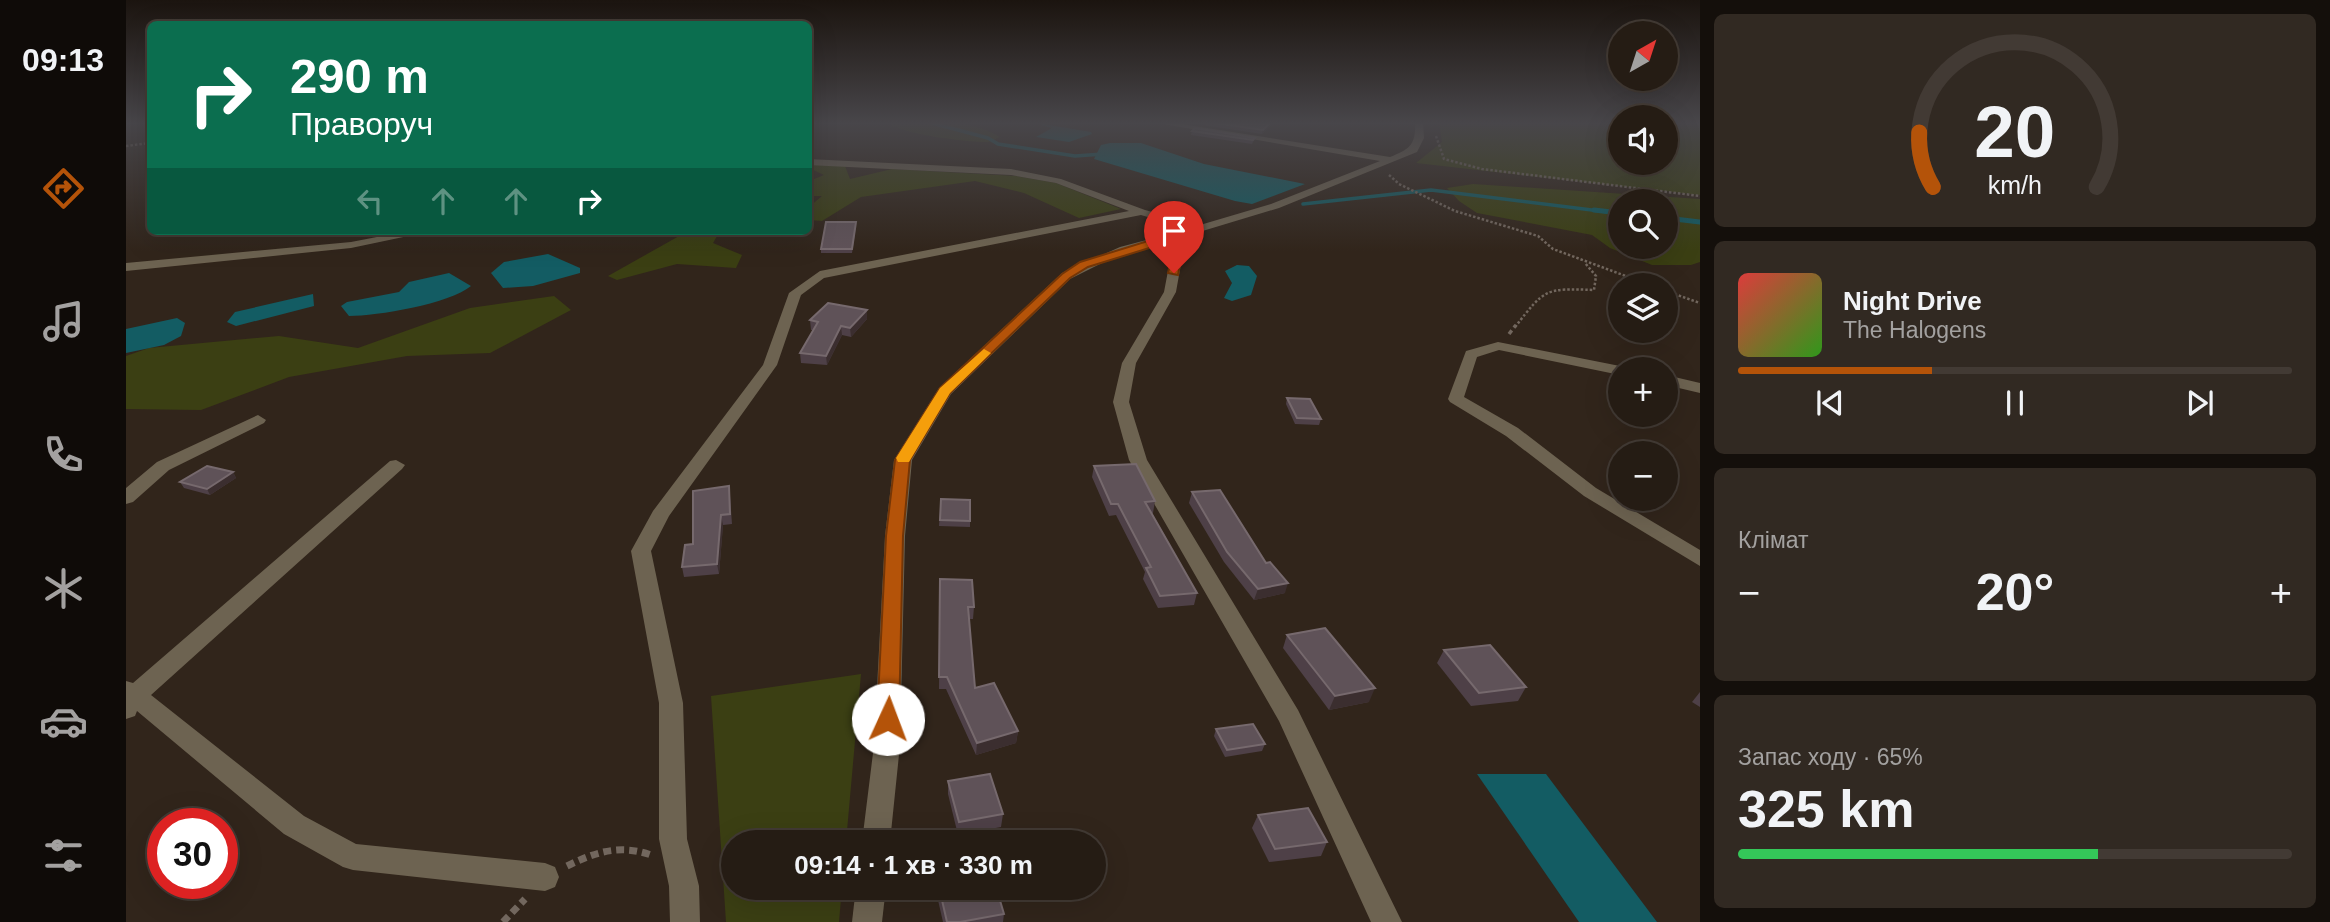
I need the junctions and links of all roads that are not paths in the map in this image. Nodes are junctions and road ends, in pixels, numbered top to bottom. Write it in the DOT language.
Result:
graph roads {
  1 [pos="869,165"];
  2 [pos="1378,165"];
  3 [pos="1141,212"];
  4 [pos="1190,232"];
  5 [pos="405,235"];
  6 [pos="126,267"];
  7 [pos="1608,368"];
  8 [pos="1678,383"];
  9 [pos="1700,388"];
  10 [pos="258,420"];
  11 [pos="396,465"];
  12 [pos="126,498"];
  13 [pos="1700,559"];
  14 [pos="129,698"];
  15 [pos="877,830"];
  16 [pos="545,877"];
  17 [pos="870,900"];
  18 [pos="685,922"];
  19 [pos="867,922"];
  20 [pos="1387,922"];
  1 -- 3 [label="street"];
  2 -- 4 [label="street"];
  3 -- 4 [label="street"];
  3 -- 18 [label="street"];
  4 -- 15 [label="street"];
  4 -- 20 [label="street"];
  5 -- 6 [label="street"];
  7 -- 13 [label="street"];
  8 -- 9 [label="street"];
  10 -- 12 [label="street"];
  11 -- 14 [label="street"];
  14 -- 16 [label="street"];
  17 -- 19 [label="street"];
}
